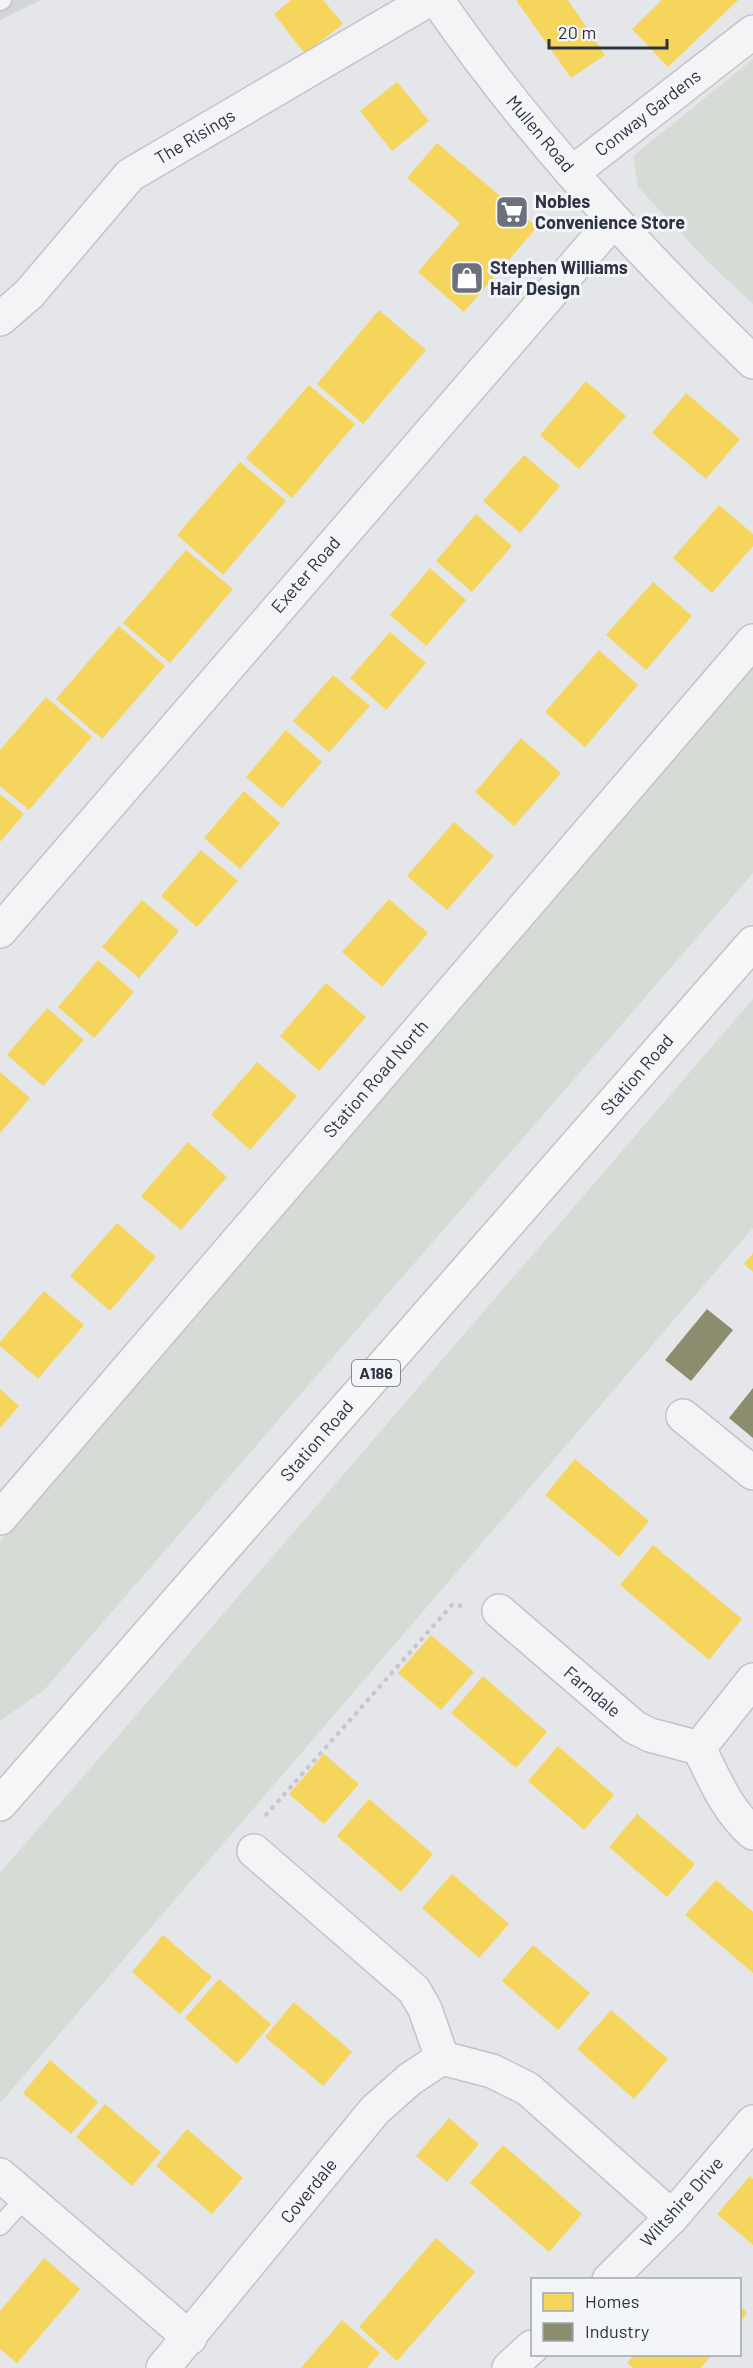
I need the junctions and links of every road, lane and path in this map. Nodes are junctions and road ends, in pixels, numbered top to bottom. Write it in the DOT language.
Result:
graph roads {
  1 [pos="428,0"];
  2 [pos="437,0"];
  3 [pos="753,32"];
  4 [pos="572,172"];
  5 [pos="614,220"];
  6 [pos="0,319"];
  7 [pos="753,362"];
  8 [pos="753,641"];
  9 [pos="0,931"];
  10 [pos="753,943"];
  11 [pos="683,1416"];
  12 [pos="753,1473"];
  13 [pos="0,1518"];
  14 [pos="499,1611"];
  15 [pos="753,1680"];
  16 [pos="699,1748"];
  17 [pos="0,1804"];
  18 [pos="753,1833"];
  19 [pos="254,1851"];
  20 [pos="442,2058"];
  21 [pos="753,2122"];
  22 [pos="0,2175"];
  23 [pos="26,2197"];
  24 [pos="672,2217"];
  25 [pos="0,2226"];
  26 [pos="611,2278"];
  27 [pos="190,2338"];
  28 [pos="531,2348"];
  29 [pos="163,2368"];
  30 [pos="509,2368"];
  1 -- 6 [label="street, The Risings"];
  2 -- 4 [label="street, Mullen Road"];
  3 -- 4 [label="street, Conway Gardens"];
  4 -- 5 [label="street, Mullen Road"];
  5 -- 7 [label="street, Mullen Road"];
  5 -- 9 [label="street, Exeter Road"];
  8 -- 13 [label="street, Station Road North"];
  10 -- 17 [label="main road, Station Road / A186"];
  11 -- 12 [label="street"];
  14 -- 16 [label="street, Farndale"];
  14 -- 19 [label="path"];
  15 -- 16 [label="street"];
  16 -- 18 [label="street"];
  19 -- 20 [label="street"];
  20 -- 24 [label="street"];
  20 -- 27 [label="street, Coverdale"];
  21 -- 24 [label="street, Wiltshire Drive"];
  22 -- 23 [label="street"];
  23 -- 25 [label="lane"];
  23 -- 27 [label="street"];
  24 -- 26 [label="street, Wiltshire Drive"];
  27 -- 29 [label="street, Coverdale"];
  28 -- 30 [label="street"];
}
